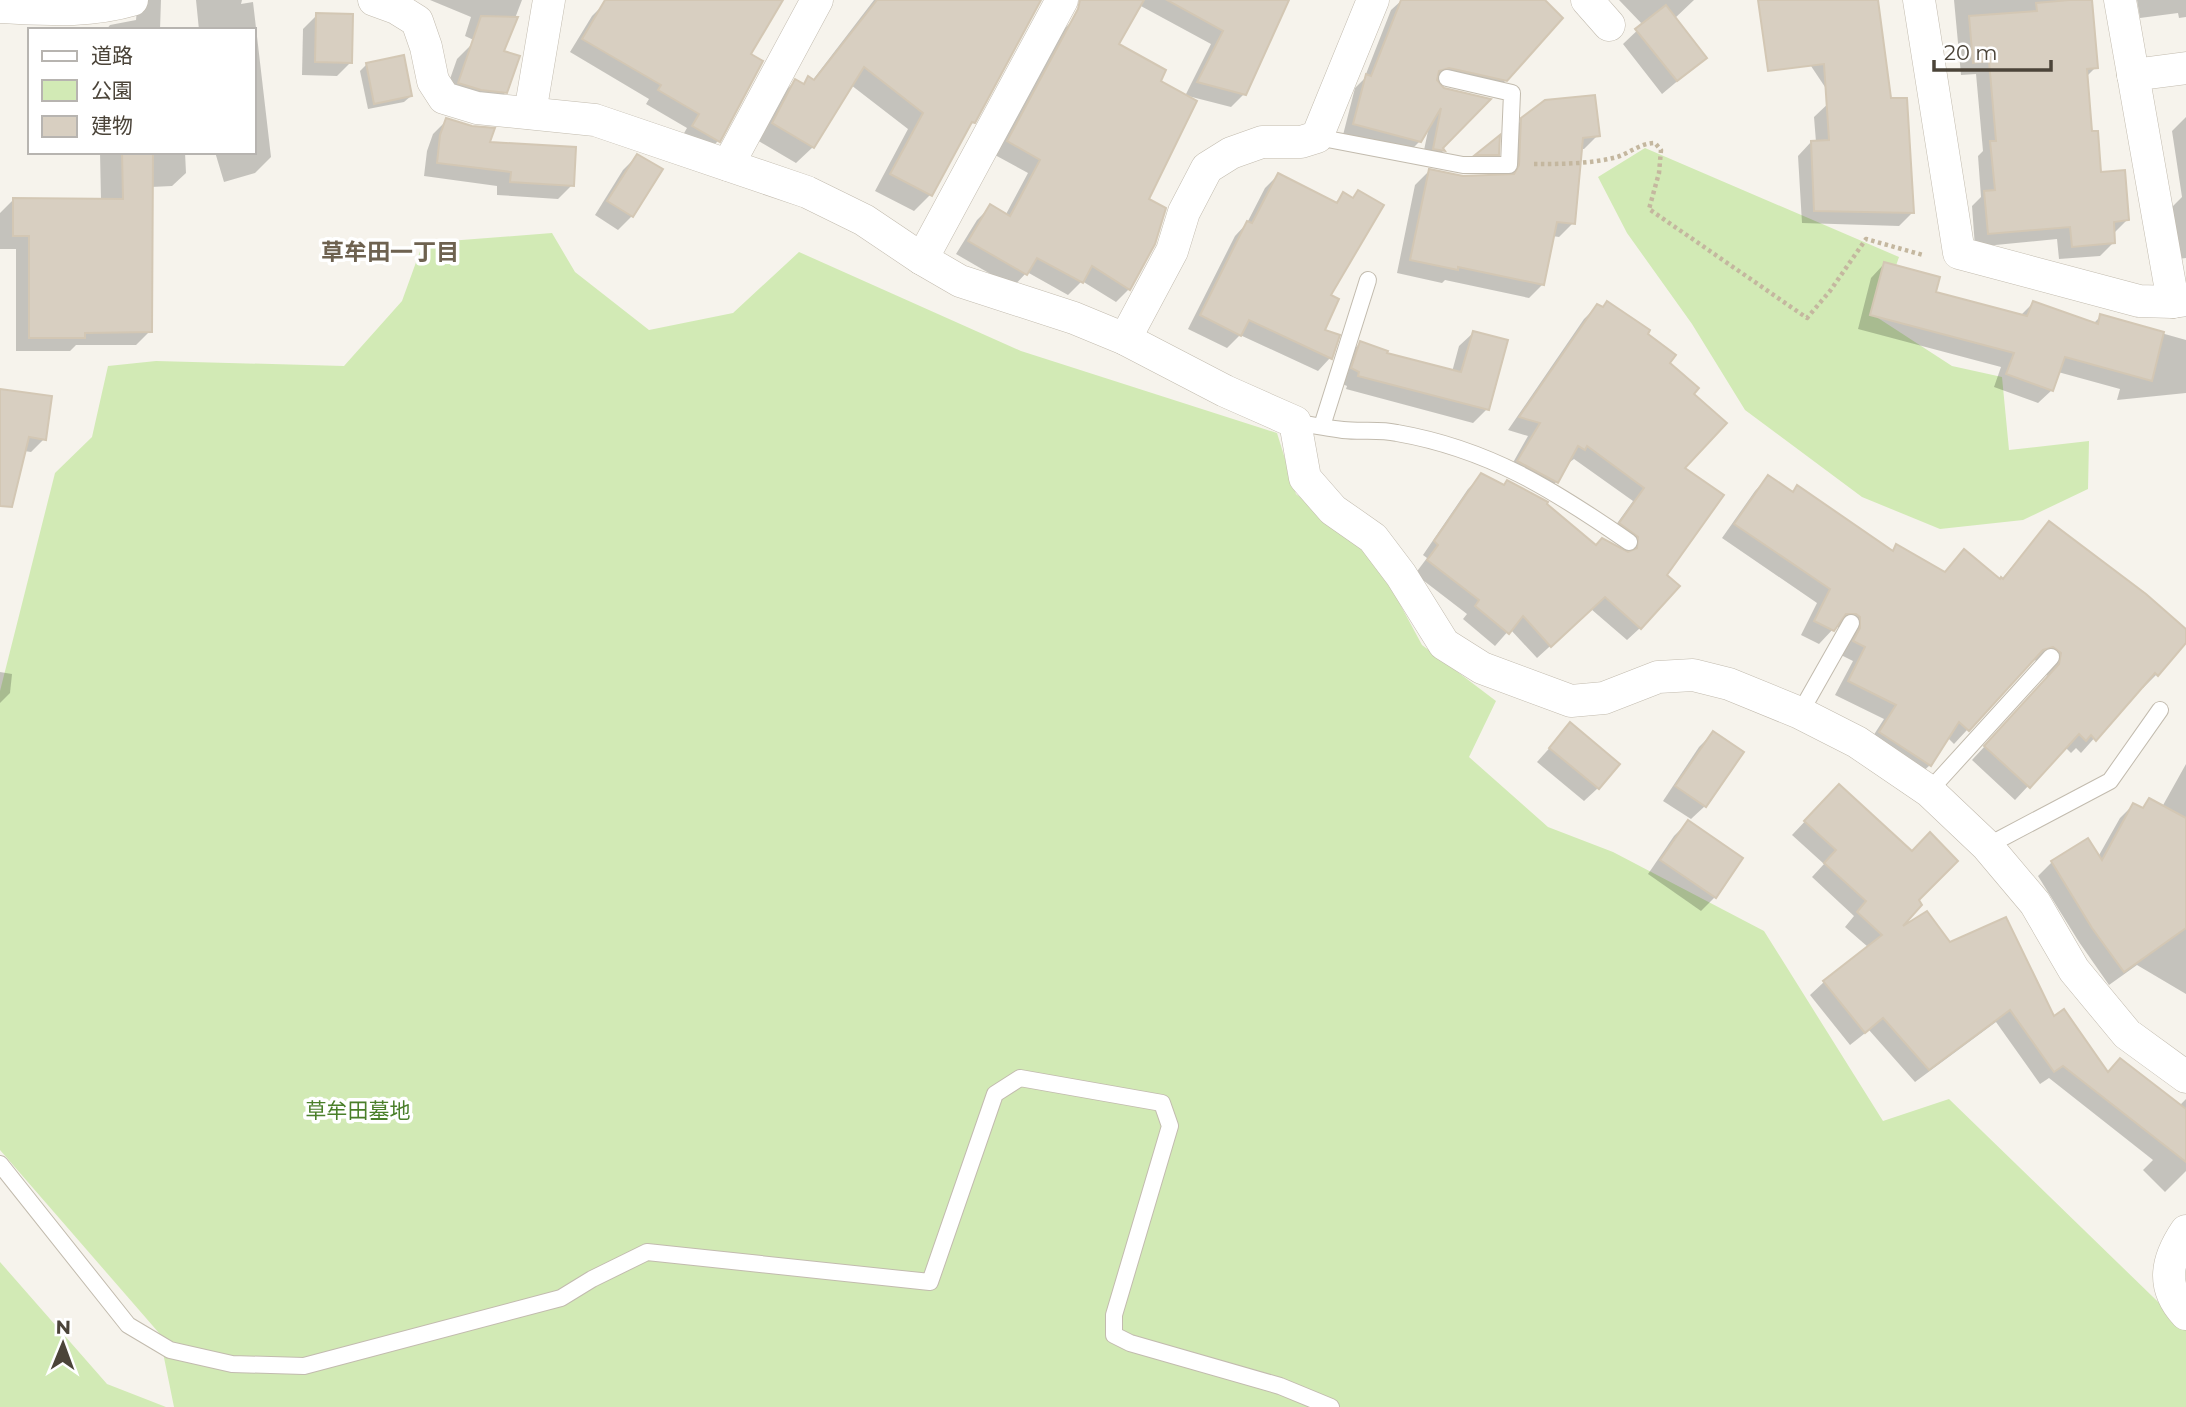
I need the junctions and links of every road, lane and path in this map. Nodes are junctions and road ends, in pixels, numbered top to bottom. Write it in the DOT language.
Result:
graph roads {
  1 [pos="132,0"];
  2 [pos="374,0"];
  3 [pos="549,0"];
  4 [pos="817,0"];
  5 [pos="1062,0"];
  6 [pos="1373,0"];
  7 [pos="1587,0"];
  8 [pos="1919,0"];
  9 [pos="2120,0"];
  10 [pos="0,7"];
  11 [pos="1609,25"];
  12 [pos="2186,68"];
  13 [pos="2133,75"];
  14 [pos="1447,78"];
  15 [pos="530,113"];
  16 [pos="1317,137"];
  17 [pos="728,165"];
  18 [pos="1509,165"];
  19 [pos="1959,253"];
  20 [pos="922,259"];
  21 [pos="1368,280"];
  22 [pos="2179,301"];
  23 [pos="1125,340"];
  24 [pos="1308,424"];
  25 [pos="1629,542"];
  26 [pos="1850,623"];
  27 [pos="2051,657"];
  28 [pos="2160,710"];
  29 [pos="1800,713"];
  30 [pos="1929,791"];
  31 [pos="1987,846"];
  32 [pos="2183,1068"];
  33 [pos="0,1164"];
  34 [pos="2186,1231"];
  35 [pos="2186,1314"];
  36 [pos="1331,1407"];
  1 -- 10 [label="street"];
  2 -- 15 [label="street"];
  3 -- 15 [label="street"];
  4 -- 17 [label="street"];
  5 -- 20 [label="street"];
  6 -- 16 [label="street"];
  7 -- 11 [label="street"];
  8 -- 19 [label="street"];
  9 -- 13 [label="street"];
  12 -- 13 [label="street"];
  13 -- 22 [label="street"];
  14 -- 18 [label="lane"];
  15 -- 17 [label="street"];
  16 -- 18 [label="lane"];
  16 -- 23 [label="street"];
  17 -- 20 [label="street"];
  18 -- 19 [label="path"];
  19 -- 22 [label="street"];
  20 -- 23 [label="street"];
  21 -- 24 [label="lane"];
  23 -- 24 [label="street"];
  24 -- 25 [label="lane"];
  24 -- 29 [label="street"];
  26 -- 29 [label="lane"];
  27 -- 30 [label="lane"];
  28 -- 31 [label="lane"];
  29 -- 30 [label="street"];
  30 -- 31 [label="street"];
  31 -- 32 [label="street"];
  33 -- 36 [label="lane"];
  34 -- 35 [label="street"];
}
